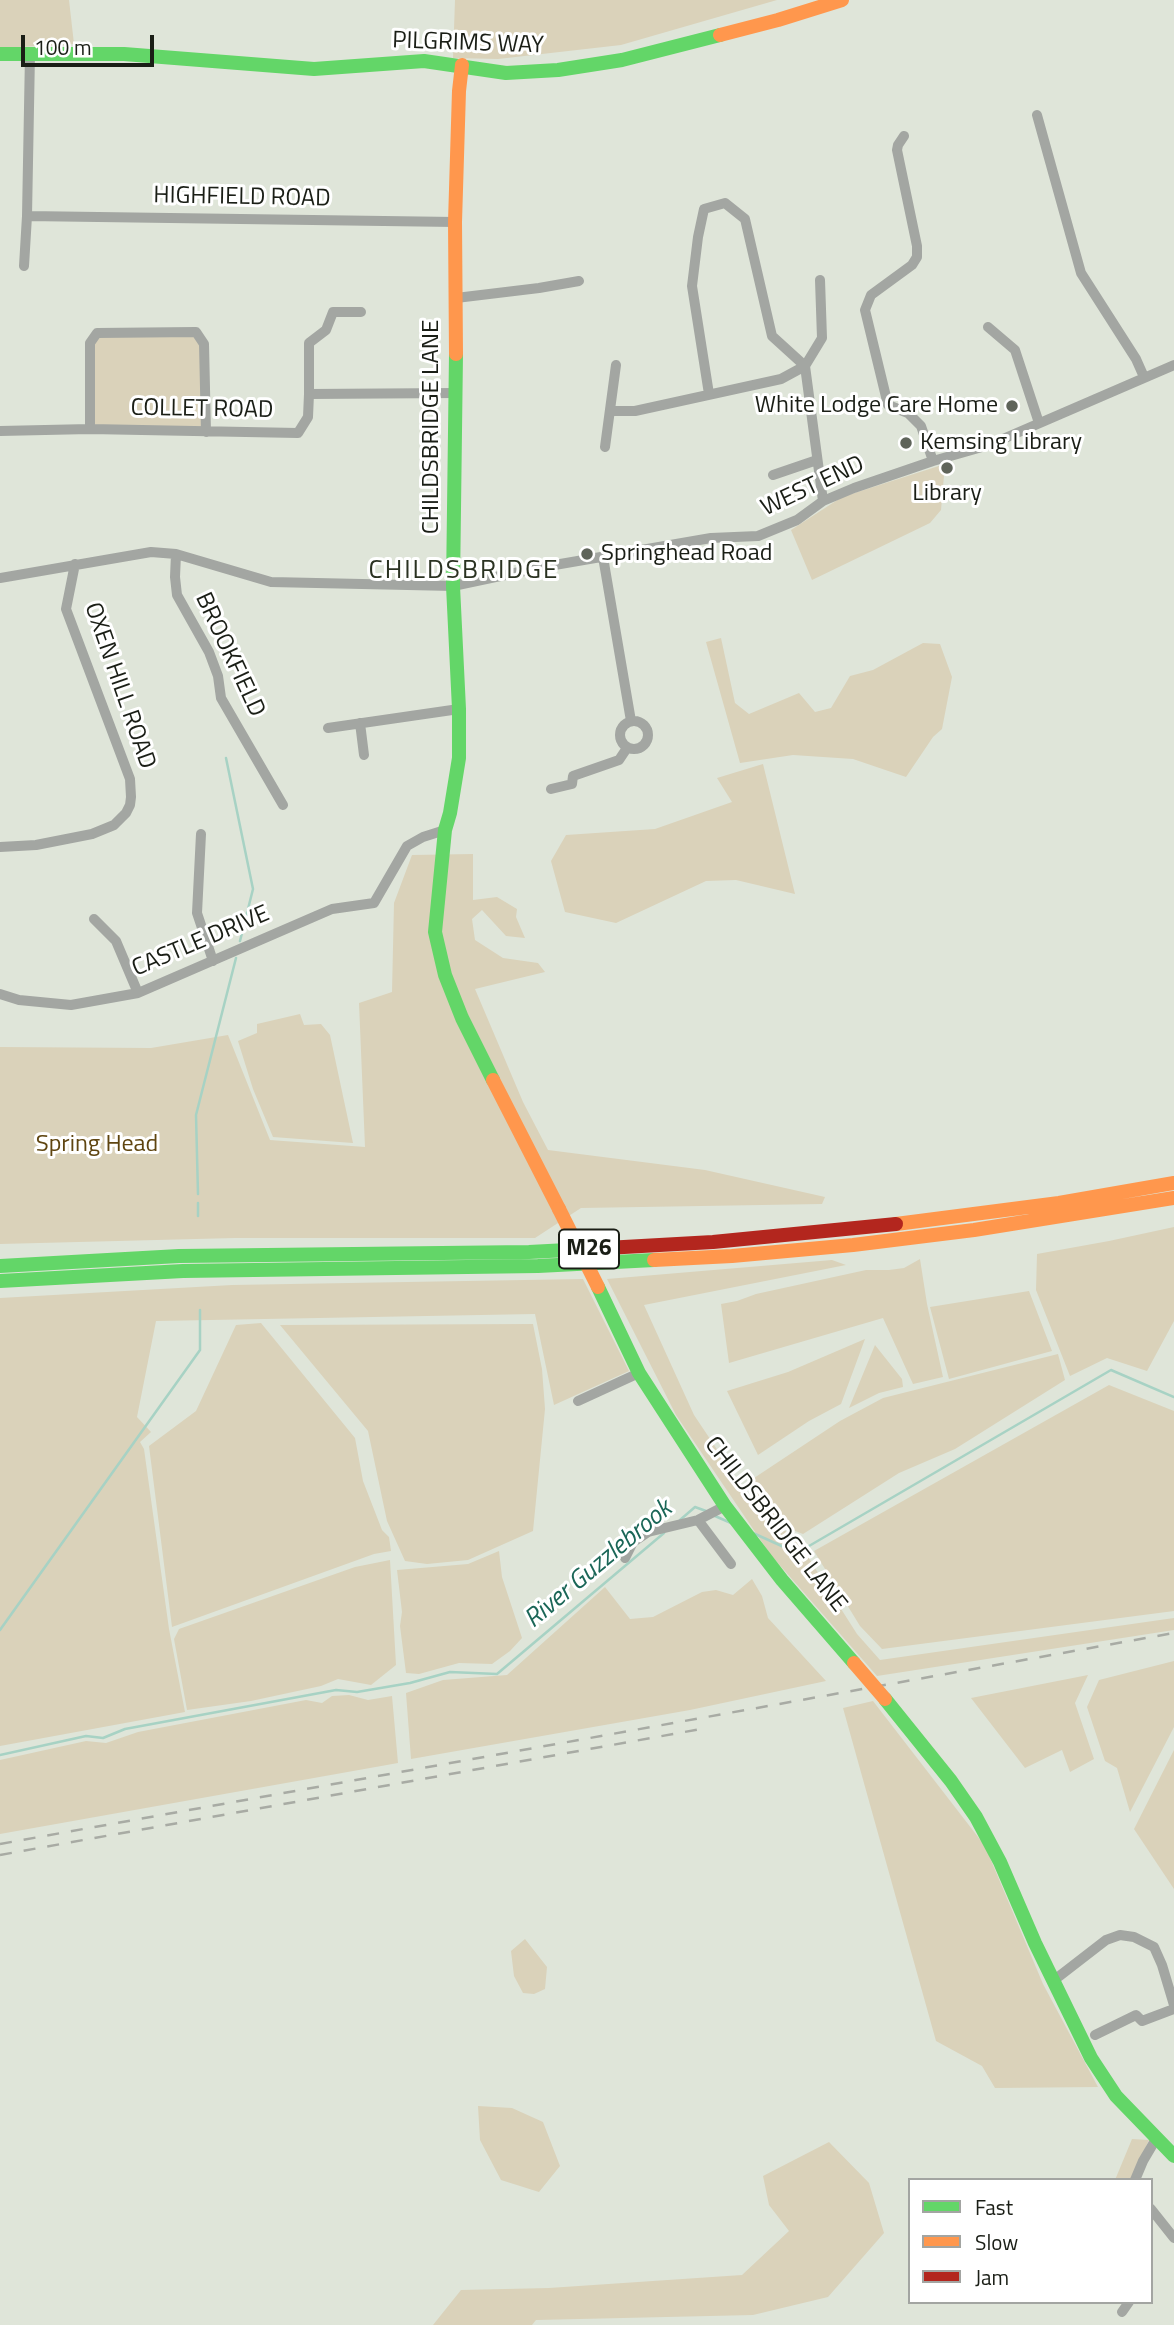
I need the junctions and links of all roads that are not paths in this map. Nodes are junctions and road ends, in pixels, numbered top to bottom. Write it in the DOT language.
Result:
graph roads {
  1 [pos="842,0"];
  2 [pos="0,54"];
  3 [pos="30,54"];
  4 [pos="462,65"];
  5 [pos="1037,115"];
  6 [pos="885,141"];
  7 [pos="27,216"];
  8 [pos="455,222"];
  9 [pos="24,266"];
  10 [pos="820,280"];
  11 [pos="579,281"];
  12 [pos="456,298"];
  13 [pos="361,312"];
  14 [pos="988,327"];
  15 [pos="616,365"];
  16 [pos="1174,365"];
  17 [pos="805,366"];
  18 [pos="1144,377"];
  19 [pos="456,393"];
  20 [pos="309,394"];
  21 [pos="709,394"];
  22 [pos="610,411"];
  23 [pos="1039,423"];
  24 [pos="90,429"];
  25 [pos="0,431"];
  26 [pos="206,432"];
  27 [pos="605,447"];
  28 [pos="817,460"];
  29 [pos="933,461"];
  30 [pos="774,475"];
  31 [pos="823,501"];
  32 [pos="176,554"];
  33 [pos="603,557"];
  34 [pos="75,564"];
  35 [pos="0,578"];
  36 [pos="453,586"];
  37 [pos="459,709"];
  38 [pos="631,721"];
  39 [pos="360,723"];
  40 [pos="328,728"];
  41 [pos="627,748"];
  42 [pos="364,755"];
  43 [pos="551,789"];
  44 [pos="283,805"];
  45 [pos="445,830"];
  46 [pos="201,834"];
  47 [pos="0,847"];
  48 [pos="94,919"];
  49 [pos="212,961"];
  50 [pos="138,993"];
  51 [pos="0,994"];
  52 [pos="1174,1183"];
  53 [pos="1174,1198"];
  54 [pos="0,1266"];
  55 [pos="0,1281"];
  56 [pos="639,1374"];
  57 [pos="579,1401"];
  58 [pos="725,1506"];
  59 [pos="698,1520"];
  60 [pos="625,1558"];
  61 [pos="731,1564"];
  62 [pos="1053,1981"];
  63 [pos="1171,2009"];
  64 [pos="1095,2035"];
  65 [pos="1156,2139"];
  66 [pos="1173,2153"];
  67 [pos="1136,2178"];
  68 [pos="1153,2212"];
  69 [pos="1174,2238"];
  1 -- 4 [label="main road, PILGRIMS WAY"];
  2 -- 3 [label="main road, PILGRIMS WAY"];
  3 -- 4 [label="main road, PILGRIMS WAY"];
  3 -- 7 [label="street"];
  4 -- 8 [label="main road, CHILDSBRIDGE LANE"];
  5 -- 18 [label="street"];
  6 -- 29 [label="street"];
  7 -- 8 [label="street, HIGHFIELD ROAD"];
  7 -- 9 [label="street"];
  8 -- 12 [label="main road, CHILDSBRIDGE LANE"];
  10 -- 17 [label="street"];
  11 -- 12 [label="street"];
  12 -- 19 [label="main road, CHILDSBRIDGE LANE"];
  13 -- 20 [label="street"];
  14 -- 23 [label="street"];
  15 -- 22 [label="street"];
  16 -- 18 [label="street, WEST END"];
  17 -- 21 [label="street"];
  17 -- 21 [label="street"];
  17 -- 28 [label="street"];
  18 -- 23 [label="street, WEST END"];
  19 -- 20 [label="street, COLLET ROAD"];
  19 -- 36 [label="main road, CHILDSBRIDGE LANE"];
  20 -- 26 [label="street, COLLET ROAD"];
  21 -- 22 [label="street"];
  22 -- 27 [label="street"];
  23 -- 29 [label="street, WEST END"];
  24 -- 25 [label="street, COLLET ROAD"];
  24 -- 26 [label="street, COLLET ROAD"];
  24 -- 26 [label="street"];
  28 -- 30 [label="street"];
  28 -- 31 [label="street"];
  29 -- 31 [label="street, WEST END"];
  31 -- 33 [label="street, WEST END"];
  32 -- 34 [label="street, WEST END"];
  32 -- 36 [label="street, WEST END"];
  32 -- 44 [label="street, BROOKFIELD"];
  33 -- 36 [label="street, WEST END"];
  33 -- 38 [label="street"];
  34 -- 35 [label="street, WEST END"];
  34 -- 47 [label="street, OXEN HILL ROAD"];
  36 -- 37 [label="main road, CHILDSBRIDGE LANE"];
  37 -- 39 [label="street"];
  37 -- 45 [label="main road, CHILDSBRIDGE LANE"];
  38 -- 41 [label="street"];
  38 -- 41 [label="street"];
  39 -- 40 [label="street"];
  39 -- 42 [label="street"];
  41 -- 43 [label="street"];
  45 -- 49 [label="street, CASTLE DRIVE"];
  45 -- 56 [label="main road, CHILDSBRIDGE LANE, bridge"];
  46 -- 49 [label="street"];
  48 -- 50 [label="street"];
  49 -- 50 [label="street, CASTLE DRIVE"];
  50 -- 51 [label="street, CASTLE DRIVE"];
  52 -- 54 [label="main road, M26"];
  53 -- 55 [label="main road, M26"];
  56 -- 57 [label="street"];
  56 -- 58 [label="main road, CHILDSBRIDGE LANE"];
  58 -- 59 [label="street"];
  58 -- 62 [label="main road, CHILDSBRIDGE LANE, bridge"];
  59 -- 60 [label="street"];
  59 -- 61 [label="street"];
  62 -- 63 [label="street"];
  62 -- 65 [label="main road, CHILDSBRIDGE LANE"];
  63 -- 64 [label="street"];
  65 -- 66 [label="main road, CHILDSBRIDGE LANE"];
  65 -- 67 [label="street"];
  68 -- 69 [label="street"];
}
